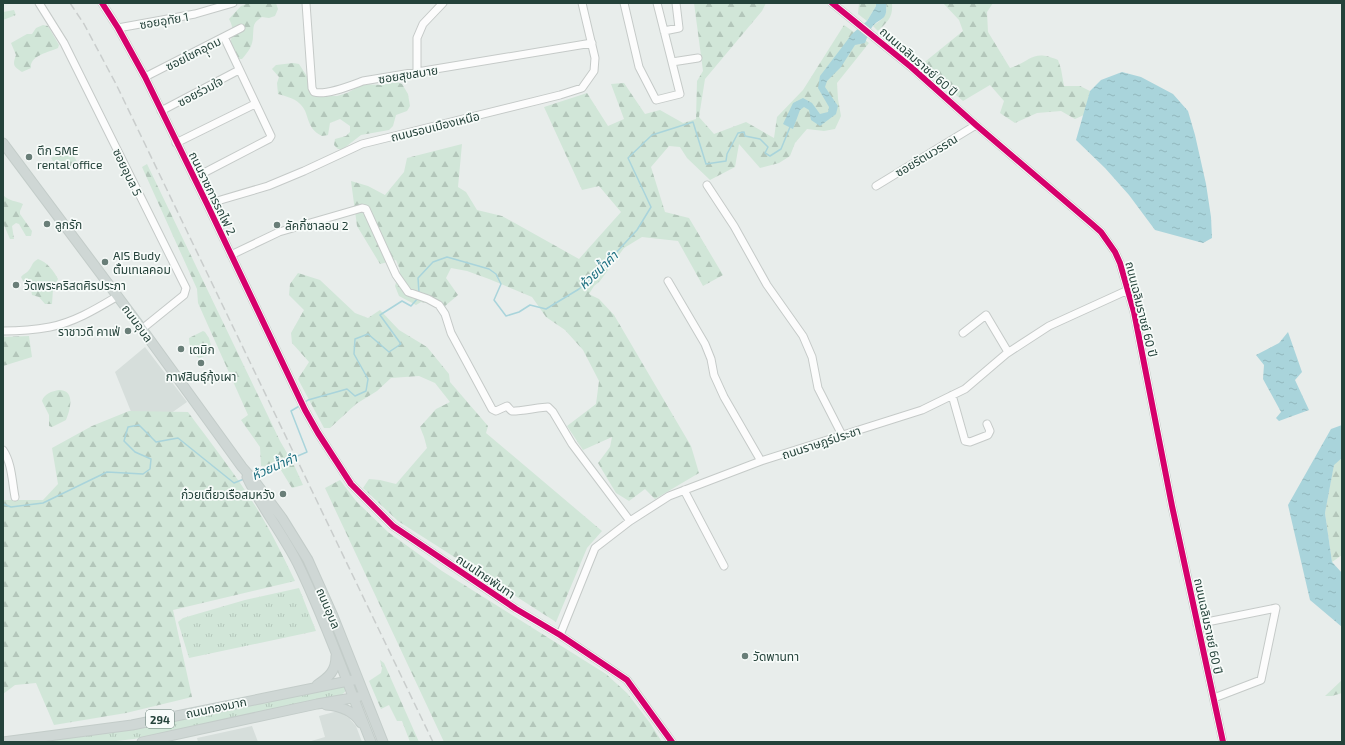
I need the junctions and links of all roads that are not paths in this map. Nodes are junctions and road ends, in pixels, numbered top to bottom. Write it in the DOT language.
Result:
graph roads {
  1 [pos="39,3"];
  2 [pos="102,3"];
  3 [pos="233,3"];
  4 [pos="306,3"];
  5 [pos="443,3"];
  6 [pos="582,3"];
  7 [pos="624,3"];
  8 [pos="657,3"];
  9 [pos="676,3"];
  10 [pos="832,3"];
  11 [pos="118,28"];
  12 [pos="241,28"];
  13 [pos="664,31"];
  14 [pos="224,37"];
  15 [pos="592,43"];
  16 [pos="698,58"];
  17 [pos="672,62"];
  18 [pos="239,70"];
  19 [pos="417,72"];
  20 [pos="144,77"];
  21 [pos="255,104"];
  22 [pos="161,111"];
  23 [pos="976,125"];
  24 [pos="3,143"];
  25 [pos="176,143"];
  26 [pos="194,178"];
  27 [pos="707,185"];
  28 [pos="876,186"];
  29 [pos="207,204"];
  30 [pos="231,255"];
  31 [pos="668,281"];
  32 [pos="1128,290"];
  33 [pos="118,296"];
  34 [pos="142,329"];
  35 [pos="3,331"];
  36 [pos="963,333"];
  37 [pos="1008,352"];
  38 [pos="952,395"];
  39 [pos="298,396"];
  40 [pos="988,424"];
  41 [pos="842,435"];
  42 [pos="3,450"];
  43 [pos="761,461"];
  44 [pos="254,485"];
  45 [pos="684,490"];
  46 [pos="15,497"];
  47 [pos="630,521"];
  48 [pos="724,566"];
  49 [pos="1198,624"];
  50 [pos="560,635"];
  51 [pos="336,653"];
  52 [pos="358,679"];
  53 [pos="347,681"];
  54 [pos="315,687"];
  55 [pos="364,695"];
  56 [pos="354,698"];
  57 [pos="1214,698"];
  58 [pos="317,704"];
  59 [pos="370,739"];
  60 [pos="3,742"];
  61 [pos="142,742"];
  62 [pos="383,742"];
  63 [pos="672,742"];
  64 [pos="1223,742"];
  1 -- 34 [label="street, ซอยอุบล 5"];
  2 -- 11 [label="street, ถนนราชการรถไฟ 2"];
  3 -- 11 [label="street, ซอยอุทัย 1"];
  4 -- 19 [label="street, ซอยสุขสบาย"];
  5 -- 19 [label="street"];
  6 -- 15 [label="street, ถนนรอบเมืองเหนือ"];
  7 -- 17 [label="street"];
  8 -- 13 [label="street"];
  9 -- 13 [label="street"];
  10 -- 23 [label="street, ถนนเฉลิมราชย์ 60 ปี"];
  11 -- 20 [label="street, ถนนราชการรถไฟ 2"];
  12 -- 14 [label="street, ซอยโชคอุุดม"];
  13 -- 17 [label="street"];
  14 -- 18 [label="street"];
  14 -- 20 [label="street, ซอยโชคอุุดม"];
  15 -- 19 [label="street, ซอยสุขสบาย"];
  15 -- 29 [label="street, ถนนรอบเมืองเหนือ"];
  16 -- 17 [label="street"];
  18 -- 21 [label="street"];
  18 -- 22 [label="street, ซอยร่วมใจ"];
  20 -- 22 [label="street, ถนนราชการรถไฟ 2"];
  21 -- 25 [label="street"];
  21 -- 26 [label="street"];
  22 -- 25 [label="street, ถนนราชการรถไฟ 2"];
  23 -- 28 [label="street, ซอยรัตนวรรณ"];
  23 -- 32 [label="street, ถนนเฉลิมราชย์ 60 ปี"];
  24 -- 33 [label="main road, ถนนอุบล"];
  25 -- 26 [label="street, ถนนราชการรถไฟ 2"];
  26 -- 29 [label="street, ถนนราชการรถไฟ 2"];
  27 -- 41 [label="street"];
  29 -- 30 [label="street, ถนนราชการรถไฟ 2"];
  30 -- 39 [label="street, ถนนราชการรถไฟ 2"];
  30 -- 47 [label="street"];
  31 -- 43 [label="street"];
  32 -- 37 [label="street, ถนนราษฎร์ประชา"];
  32 -- 49 [label="street, ถนนเฉลิมราชย์ 60 ปี"];
  33 -- 34 [label="main road, ถนนอุบล"];
  33 -- 35 [label="street"];
  34 -- 44 [label="main road, ถนนอุบล"];
  36 -- 37 [label="street"];
  37 -- 38 [label="street, ถนนราษฎร์ประชา"];
  38 -- 40 [label="street"];
  38 -- 41 [label="street, ถนนราษฎร์ประชา"];
  39 -- 50 [label="street, ถนนไทยพันทา"];
  41 -- 43 [label="street, ถนนราษฎร์ประชา"];
  42 -- 46 [label="street"];
  43 -- 45 [label="street, ถนนราษฎร์ประชา"];
  44 -- 51 [label="main road, ถนนอุบล"];
  44 -- 52 [label="main road, ถนนอุบล"];
  45 -- 47 [label="street, ถนนราษฎร์ประชา"];
  45 -- 48 [label="street"];
  47 -- 50 [label="street, ถนนราษฎร์ประชา"];
  49 -- 57 [label="street, ถนนเฉลิมราชย์ 60 ปี"];
  49 -- 57 [label="street"];
  50 -- 63 [label="street, ถนนไทยพันทา"];
  51 -- 53 [label="main road, ถนนอุบล"];
  51 -- 54 [label="main road"];
  52 -- 53 [label="main road, ถนนทองมาก / 294"];
  52 -- 55 [label="main road, ถนนอุบล"];
  53 -- 54 [label="main road, ถนนทองมาก / 294"];
  53 -- 56 [label="main road, ถนนอุบล"];
  54 -- 60 [label="main road, ถนนทองมาก / 294"];
  55 -- 56 [label="main road, ถนนทองมาก / 294"];
  55 -- 62 [label="main road, ถนนอุบล"];
  56 -- 58 [label="main road, ถนนทองมาก / 294"];
  56 -- 59 [label="main road, ถนนอุบล"];
  57 -- 64 [label="street, ถนนเฉลิมราชย์ 60 ปี"];
  58 -- 59 [label="main road"];
  58 -- 61 [label="main road, ถนนทองมาก / 294"];
}
